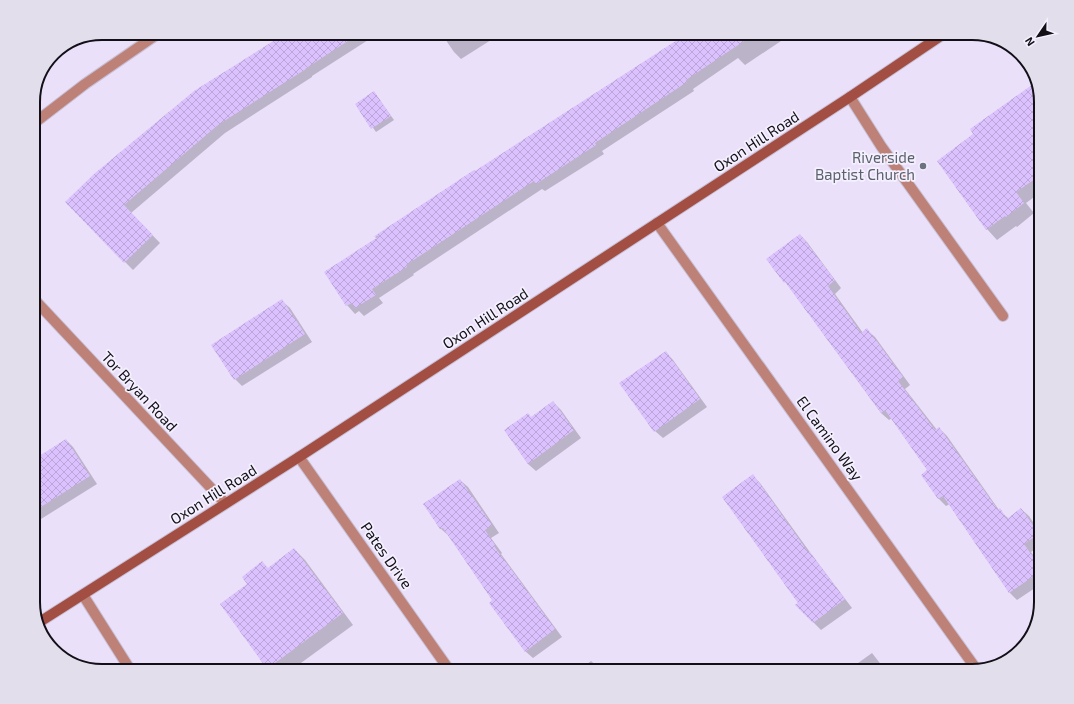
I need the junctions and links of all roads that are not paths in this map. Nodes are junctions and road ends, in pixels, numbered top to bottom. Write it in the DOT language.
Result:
graph roads {
  1 [pos="149,40"];
  2 [pos="935,40"];
  3 [pos="850,97"];
  4 [pos="40,119"];
  5 [pos="657,223"];
  6 [pos="40,305"];
  7 [pos="1003,316"];
  8 [pos="299,457"];
  9 [pos="225,503"];
  10 [pos="83,595"];
  11 [pos="43,620"];
  12 [pos="127,664"];
  13 [pos="445,664"];
  14 [pos="973,664"];
  1 -- 4 [label="street"];
  2 -- 3 [label="main road, Oxon Hill Road"];
  3 -- 5 [label="main road, Oxon Hill Road"];
  3 -- 7 [label="street"];
  5 -- 8 [label="main road, Oxon Hill Road"];
  5 -- 14 [label="street, El Camino Way"];
  6 -- 9 [label="street, Tor Bryan Road"];
  8 -- 9 [label="main road, Oxon Hill Road"];
  8 -- 13 [label="street, Pates Drive"];
  9 -- 10 [label="main road, Oxon Hill Road"];
  10 -- 11 [label="main road, Oxon Hill Road"];
  10 -- 12 [label="street"];
}
